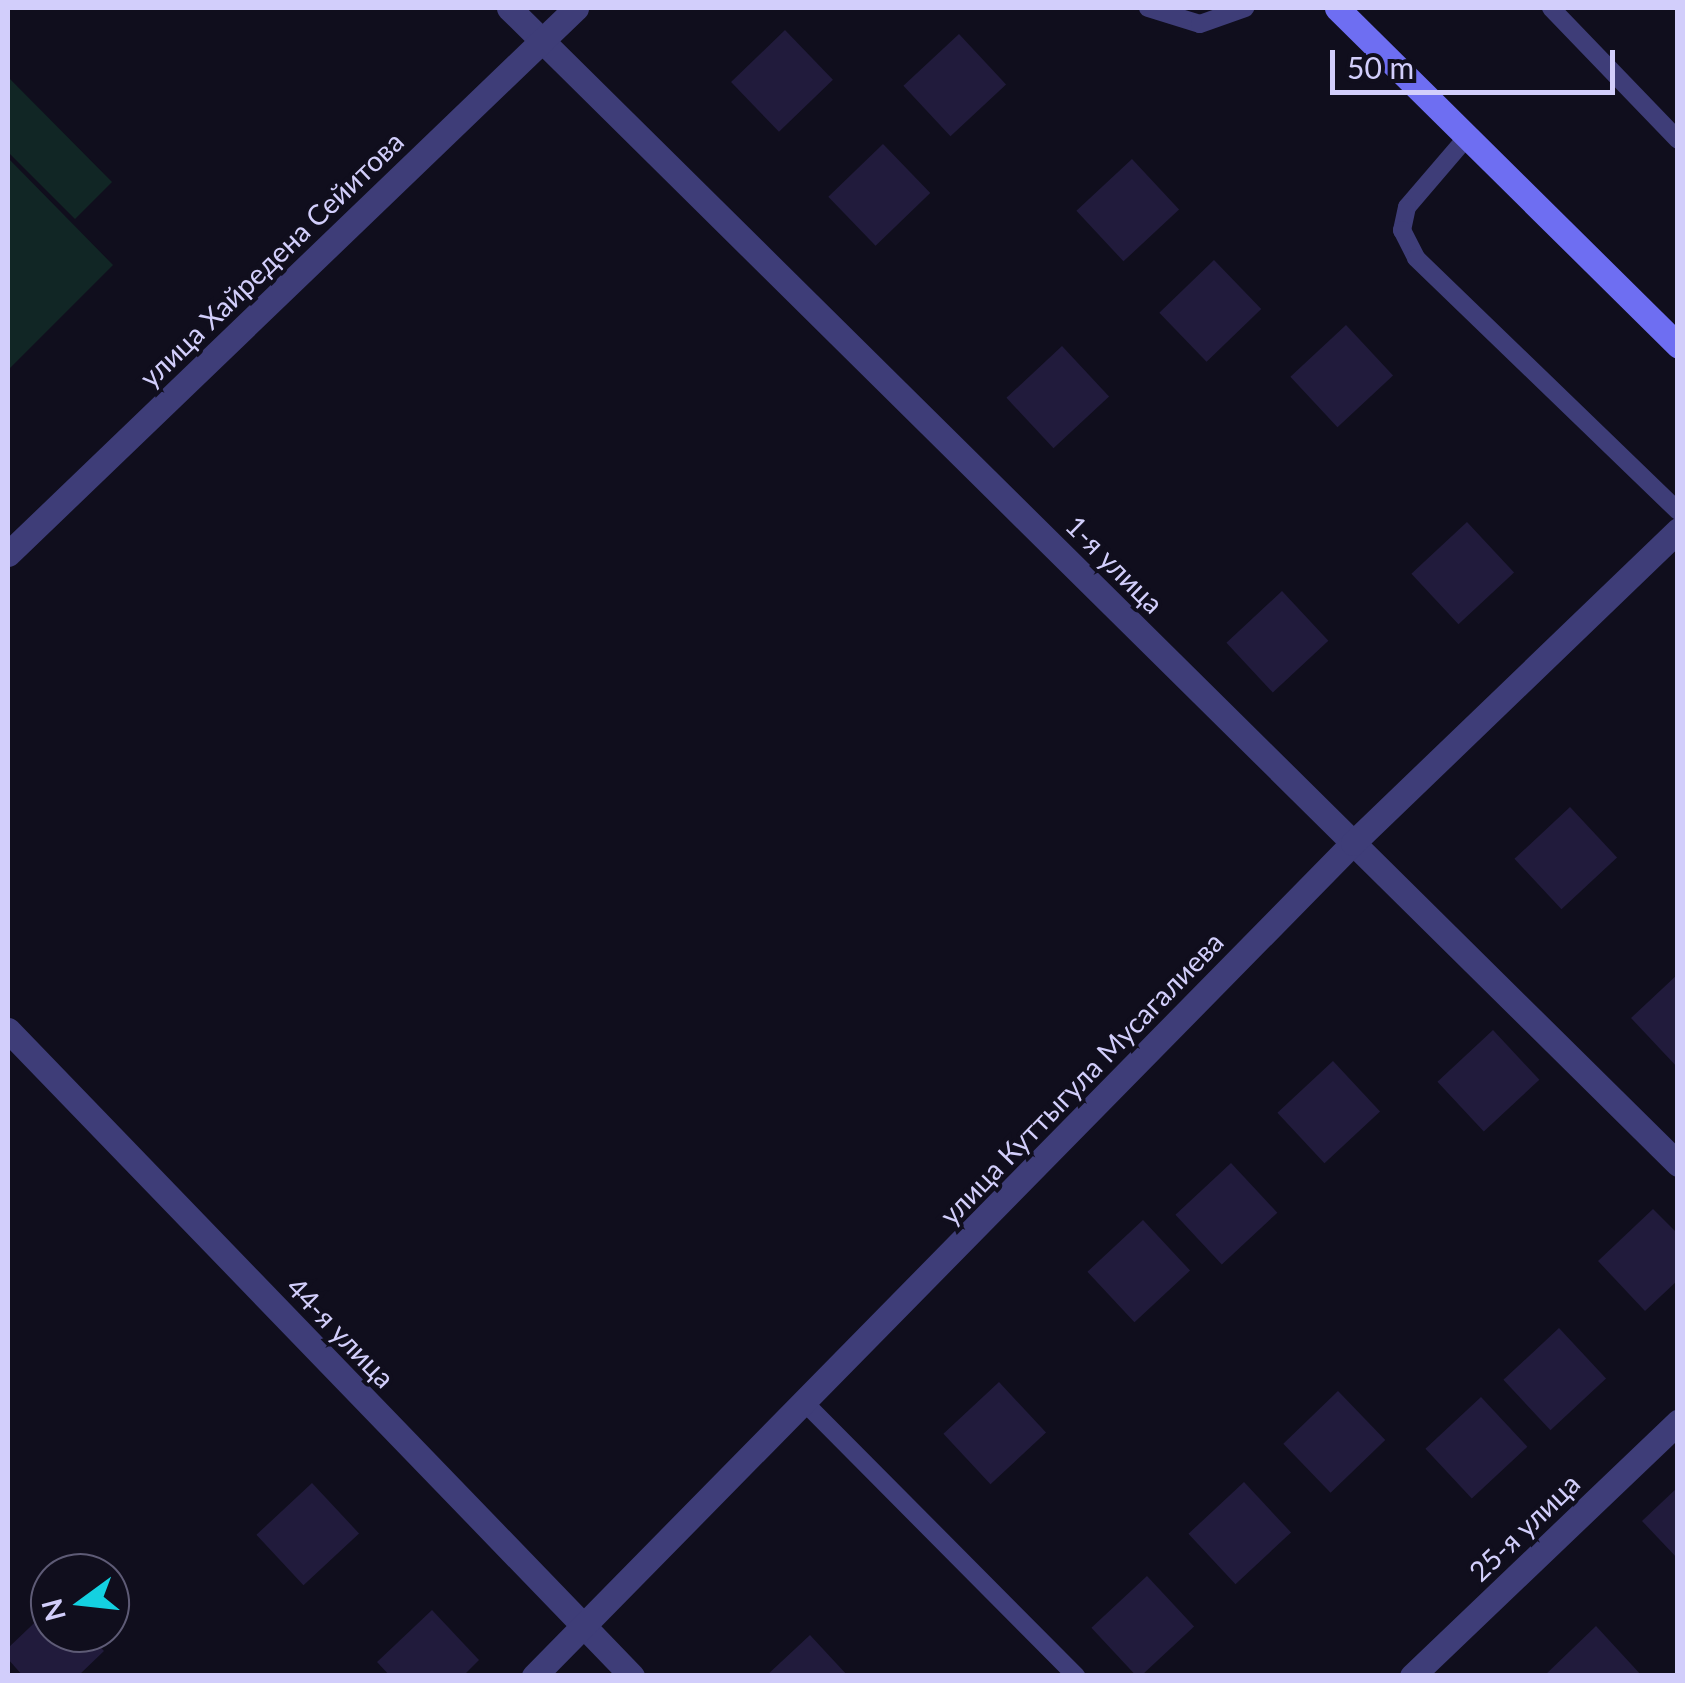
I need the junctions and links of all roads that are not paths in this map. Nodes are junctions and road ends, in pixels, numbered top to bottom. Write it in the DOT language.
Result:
graph roads {
  1 [pos="509,8"];
  2 [pos="576,8"];
  3 [pos="1148,8"];
  4 [pos="1245,8"];
  5 [pos="1337,8"];
  6 [pos="1551,8"];
  7 [pos="542,40"];
  8 [pos="1468,137"];
  9 [pos="1678,140"];
  10 [pos="1678,346"];
  11 [pos="1678,511"];
  12 [pos="1678,530"];
  13 [pos="8,554"];
  14 [pos="1353,843"];
  15 [pos="8,1030"];
  16 [pos="1678,1164"];
  17 [pos="805,1403"];
  18 [pos="1678,1422"];
  19 [pos="584,1627"];
  20 [pos="534,1676"];
  21 [pos="632,1676"];
  22 [pos="1076,1676"];
  23 [pos="1412,1676"];
  1 -- 7 [label="street, 1-я улица"];
  2 -- 7 [label="street, улица Хайредена Сейитова"];
  3 -- 4 [label="lane"];
  5 -- 8 [label="street"];
  6 -- 9 [label="lane"];
  7 -- 13 [label="street, улица Хайредена Сейитова"];
  7 -- 14 [label="street, 1-я улица"];
  8 -- 10 [label="street"];
  8 -- 11 [label="lane"];
  12 -- 14 [label="street, улица Куттыгула Мусагалиева"];
  14 -- 16 [label="street, 1-я улица"];
  14 -- 17 [label="street, улица Куттыгула Мусагалиева"];
  15 -- 19 [label="street, 44-я улица"];
  17 -- 19 [label="street, улица Куттыгула Мусагалиева"];
  17 -- 22 [label="lane"];
  18 -- 23 [label="street, 25-я улица"];
  19 -- 20 [label="street, улица Куттыгула Мусагалиева"];
  19 -- 21 [label="street, 44-я улица"];
}
